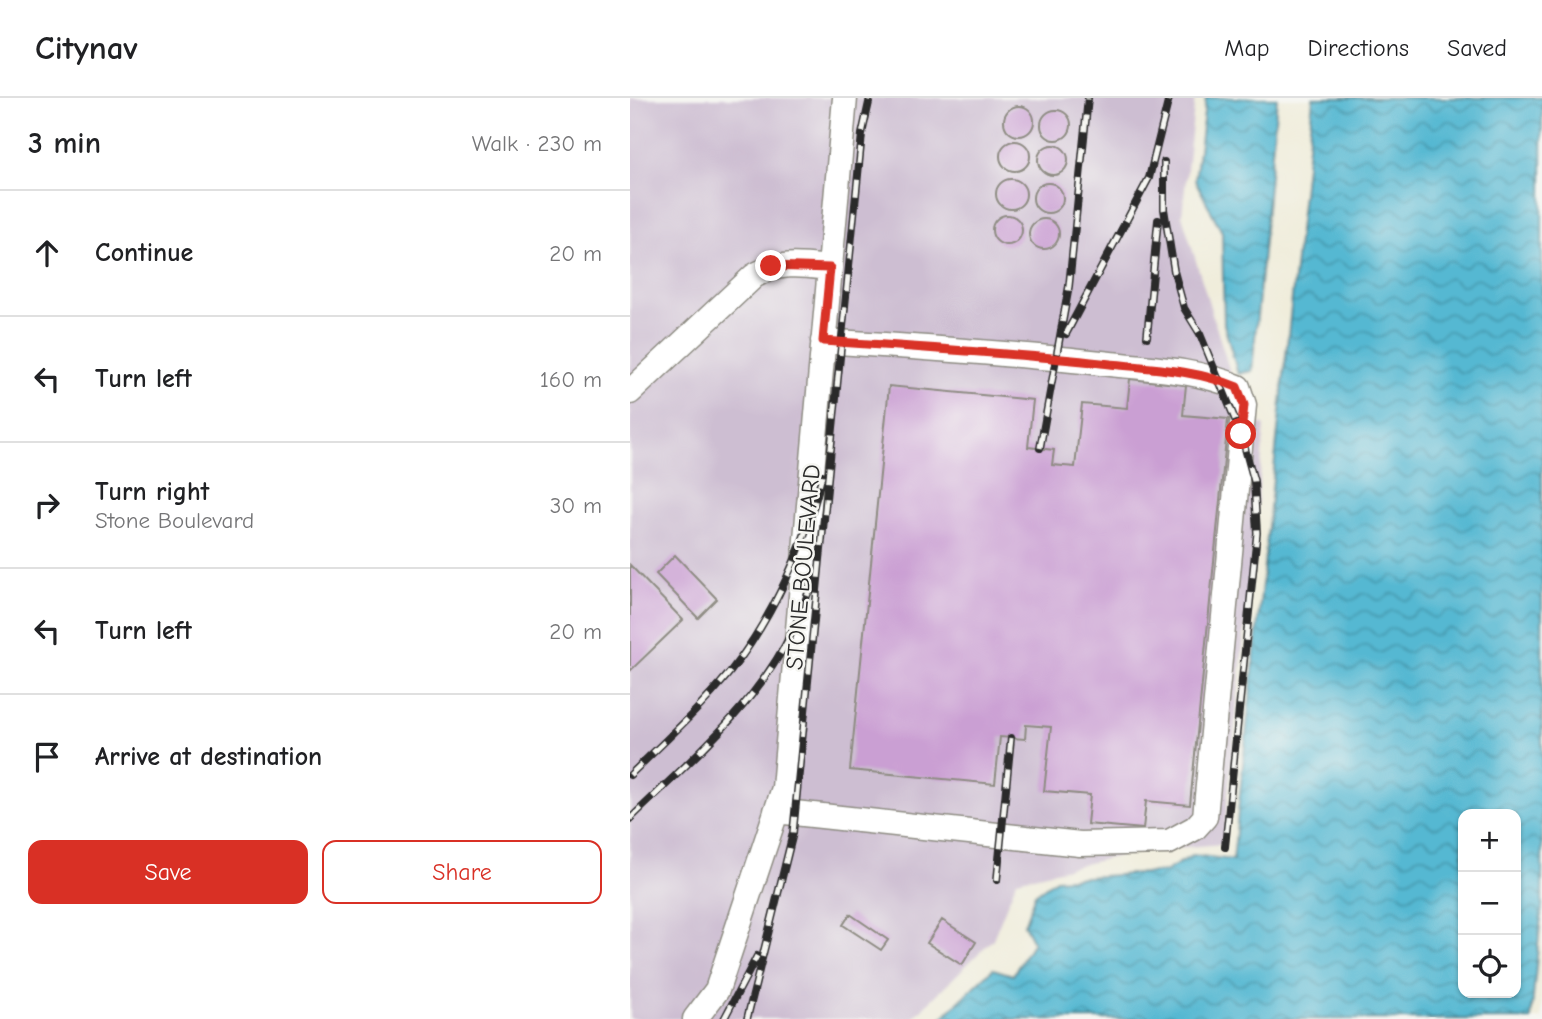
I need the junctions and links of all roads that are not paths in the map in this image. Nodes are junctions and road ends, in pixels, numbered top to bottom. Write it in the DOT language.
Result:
graph roads {
  1 [pos="845,98"];
  2 [pos="830,268"];
  3 [pos="823,341"];
  4 [pos="630,392"];
  5 [pos="776,811"];
  6 [pos="695,1019"];
  1 -- 2 [label="lane, STONE BOULEVARD"];
  2 -- 3 [label="lane, STONE BOULEVARD"];
  2 -- 4 [label="lane"];
  3 -- 5 [label="lane, STONE BOULEVARD"];
  3 -- 5 [label="lane"];
  5 -- 6 [label="lane, STONE BOULEVARD"];
}
